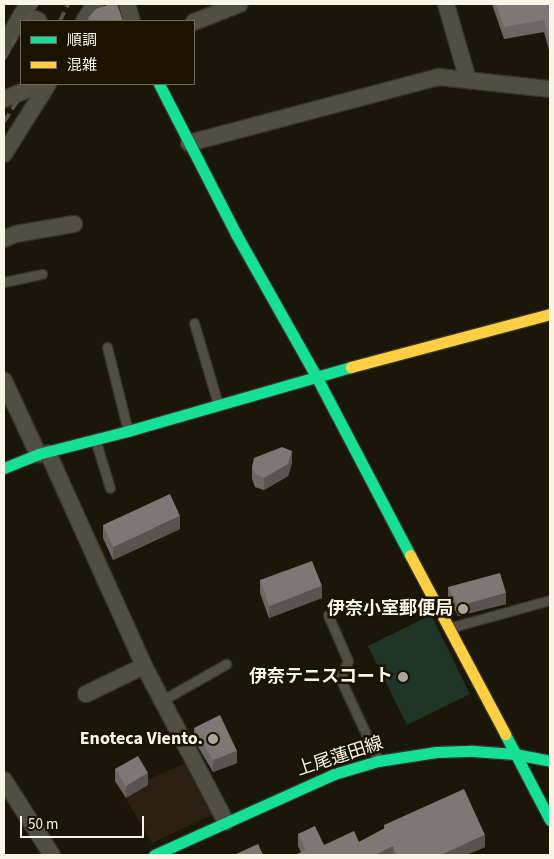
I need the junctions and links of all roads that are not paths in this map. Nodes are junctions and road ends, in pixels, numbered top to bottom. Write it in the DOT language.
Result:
graph roads {
  1 [pos="95,4"];
  2 [pos="127,4"];
  3 [pos="240,4"];
  4 [pos="446,4"];
  5 [pos="25,9"];
  6 [pos="38,20"];
  7 [pos="85,20"];
  8 [pos="132,20"];
  9 [pos="195,22"];
  10 [pos="5,34"];
  11 [pos="468,80"];
  12 [pos="39,85"];
  13 [pos="47,85"];
  14 [pos="160,85"];
  15 [pos="550,89"];
  16 [pos="4,99"];
  17 [pos="189,143"];
  18 [pos="4,154"];
  19 [pos="74,224"];
  20 [pos="4,239"];
  21 [pos="42,274"];
  22 [pos="4,282"];
  23 [pos="550,314"];
  24 [pos="194,322"];
  25 [pos="107,347"];
  26 [pos="316,376"];
  27 [pos="4,381"];
  28 [pos="218,405"];
  29 [pos="128,431"];
  30 [pos="95,439"];
  31 [pos="43,454"];
  32 [pos="4,468"];
  33 [pos="110,488"];
  34 [pos="550,600"];
  35 [pos="328,615"];
  36 [pos="448,628"];
  37 [pos="226,664"];
  38 [pos="144,666"];
  39 [pos="86,694"];
  40 [pos="160,701"];
  41 [pos="514,754"];
  42 [pos="378,761"];
  43 [pos="550,761"];
  44 [pos="4,780"];
  45 [pos="550,820"];
  46 [pos="226,822"];
  47 [pos="52,855"];
  48 [pos="154,855"];
  1 -- 7 [label="street"];
  2 -- 8 [label="street"];
  3 -- 9 [label="street"];
  4 -- 11 [label="street"];
  5 -- 6 [label="street"];
  5 -- 10 [label="street"];
  11 -- 15 [label="street"];
  11 -- 17 [label="street"];
  12 -- 16 [label="street"];
  13 -- 18 [label="street"];
  14 -- 17 [label="street"];
  17 -- 26 [label="street"];
  19 -- 20 [label="street"];
  21 -- 22 [label="lane"];
  23 -- 26 [label="street"];
  24 -- 28 [label="lane"];
  25 -- 29 [label="lane"];
  26 -- 28 [label="street"];
  26 -- 36 [label="street"];
  27 -- 31 [label="street"];
  28 -- 29 [label="street"];
  29 -- 30 [label="street"];
  30 -- 31 [label="street"];
  30 -- 33 [label="lane"];
  31 -- 32 [label="street"];
  31 -- 38 [label="street"];
  34 -- 36 [label="lane"];
  35 -- 42 [label="lane"];
  36 -- 41 [label="street"];
  37 -- 40 [label="lane"];
  38 -- 39 [label="street"];
  38 -- 40 [label="street"];
  40 -- 46 [label="street"];
  41 -- 42 [label="street, 上尾蓮田線"];
  41 -- 43 [label="street, 上尾蓮田線"];
  41 -- 45 [label="street"];
  42 -- 46 [label="street, 上尾蓮田線"];
  44 -- 47 [label="street"];
  46 -- 48 [label="street, 上尾蓮田線"];
}
